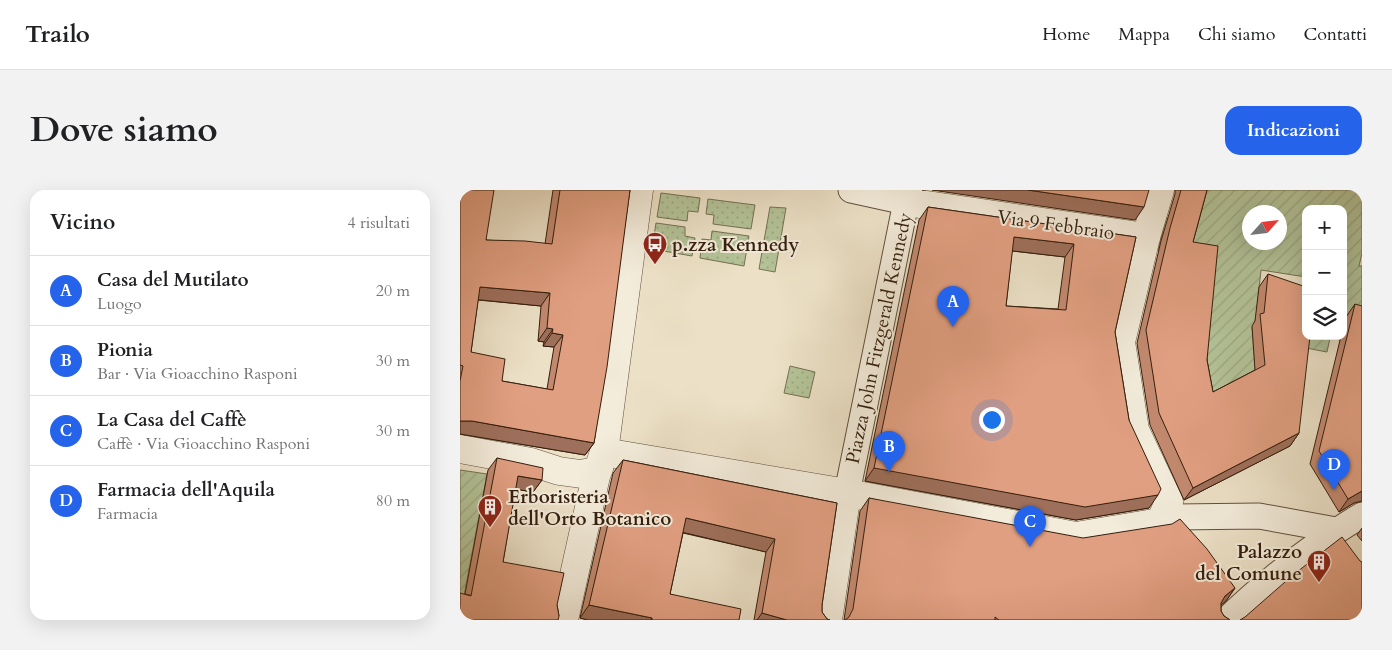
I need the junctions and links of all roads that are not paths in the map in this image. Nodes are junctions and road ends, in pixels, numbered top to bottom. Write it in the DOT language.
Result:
graph roads {
  1 [pos="639,190"];
  2 [pos="851,190"];
  3 [pos="1160,190"];
  4 [pos="907,196"];
  5 [pos="1146,237"];
  6 [pos="460,449"];
  7 [pos="601,460"];
  8 [pos="847,493"];
  9 [pos="1362,515"];
  10 [pos="1167,517"];
  11 [pos="1336,530"];
  12 [pos="1200,542"];
  13 [pos="1352,551"];
  14 [pos="1236,605"];
  15 [pos="564,620"];
  16 [pos="828,620"];
  1 -- 7 [label="street"];
  2 -- 4 [label="street, Piazza John Fitzgerald Kennedy"];
  3 -- 5 [label="street"];
  4 -- 5 [label="street, Via 9 Febbraio"];
  4 -- 8 [label="street, Piazza John Fitzgerald Kennedy"];
  5 -- 10 [label="street"];
  6 -- 7 [label="street"];
  7 -- 8 [label="street"];
  7 -- 15 [label="street"];
  8 -- 10 [label="street"];
  8 -- 16 [label="street"];
  9 -- 11 [label="street"];
  10 -- 11 [label="street"];
  10 -- 12 [label="street"];
  11 -- 13 [label="street"];
  11 -- 14 [label="street"];
}
